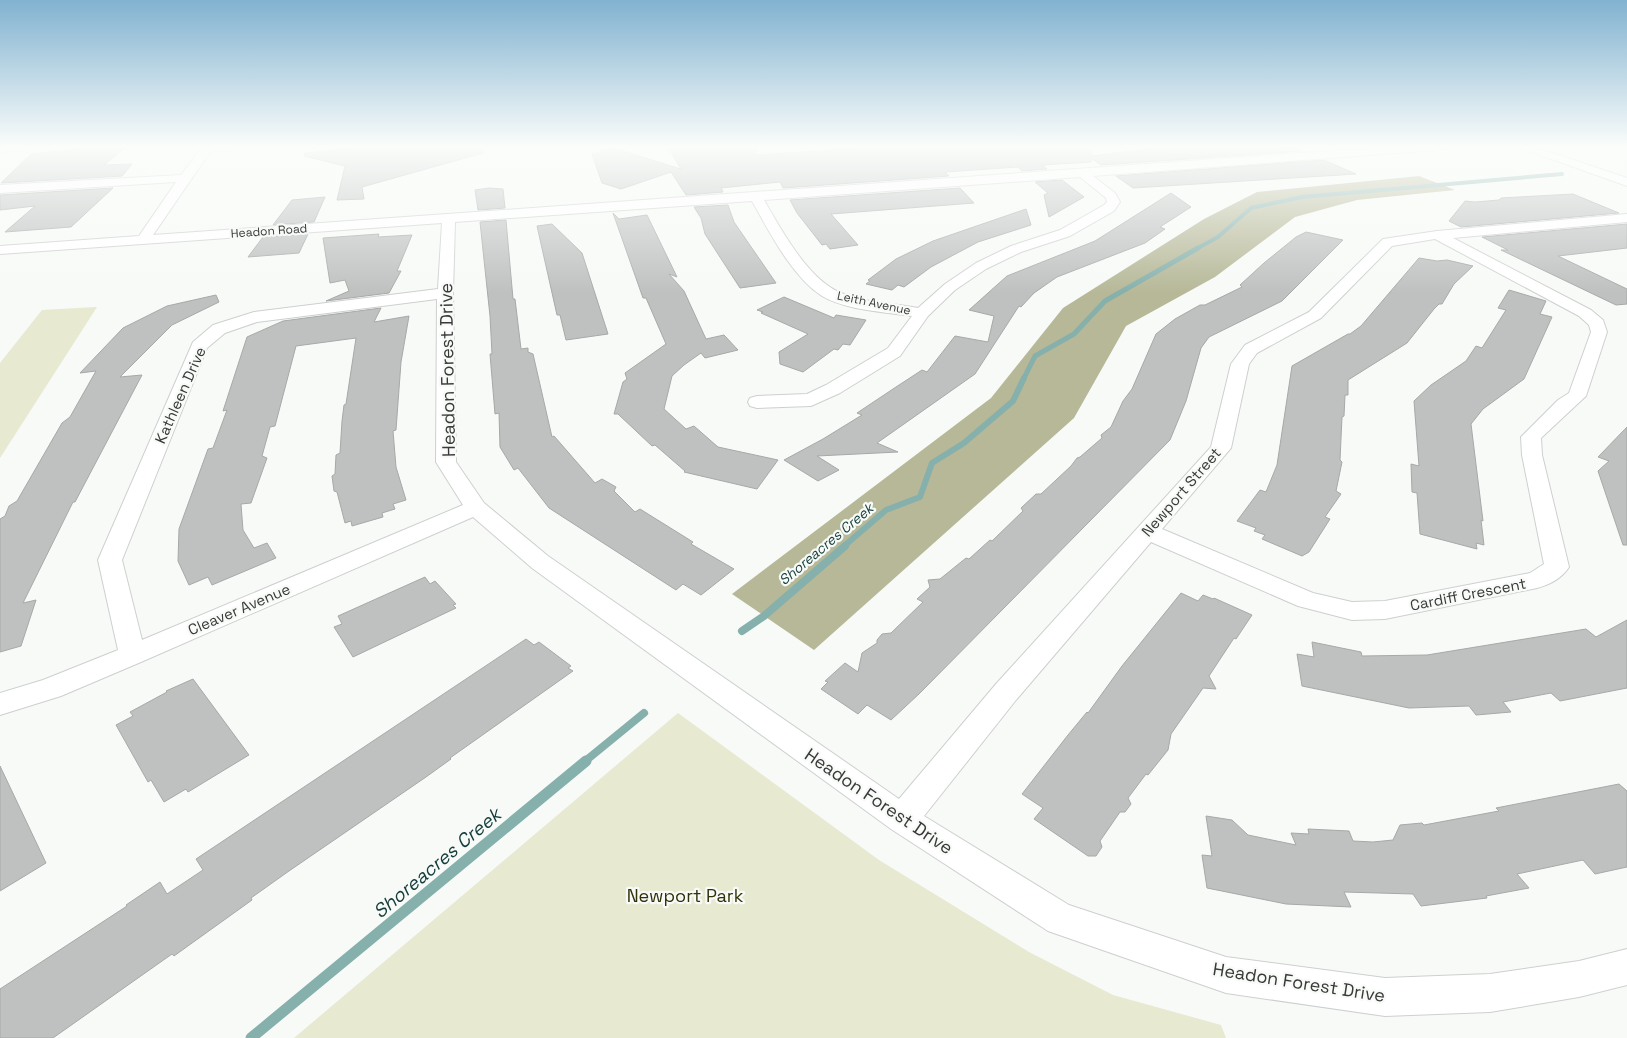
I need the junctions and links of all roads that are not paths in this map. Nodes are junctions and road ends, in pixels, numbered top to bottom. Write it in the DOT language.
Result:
graph roads {
  1 [pos="173,195"];
  2 [pos="778,195"];
  3 [pos="1110,195"];
  4 [pos="756,197"];
  5 [pos="1627,218"];
  6 [pos="449,219"];
  7 [pos="1437,235"];
  8 [pos="144,240"];
  9 [pos="0,250"];
  10 [pos="445,293"];
  11 [pos="922,313"];
  12 [pos="757,402"];
  13 [pos="476,508"];
  14 [pos="1147,531"];
  15 [pos="132,655"];
  16 [pos="0,704"];
  17 [pos="902,819"];
  18 [pos="1627,967"];
  1 -- 8 [label="street"];
  2 -- 4 [label="street, Headon Road"];
  3 -- 11 [label="street"];
  4 -- 6 [label="street, Headon Road"];
  4 -- 11 [label="street, Leith Avenue"];
  5 -- 7 [label="street, Newport Street"];
  6 -- 8 [label="street, Headon Road"];
  6 -- 10 [label="street, Headon Forest Drive"];
  7 -- 14 [label="street, Newport Street"];
  7 -- 14 [label="street, Cardiff Crescent"];
  8 -- 9 [label="street, Headon Road"];
  10 -- 13 [label="street, Headon Forest Drive"];
  10 -- 15 [label="street, Kathleen Drive"];
  11 -- 12 [label="street"];
  13 -- 15 [label="street, Cleaver Avenue"];
  13 -- 17 [label="street, Headon Forest Drive"];
  14 -- 17 [label="street, Newport Street"];
  15 -- 16 [label="street, Cleaver Avenue"];
  17 -- 18 [label="street, Headon Forest Drive"];
}
